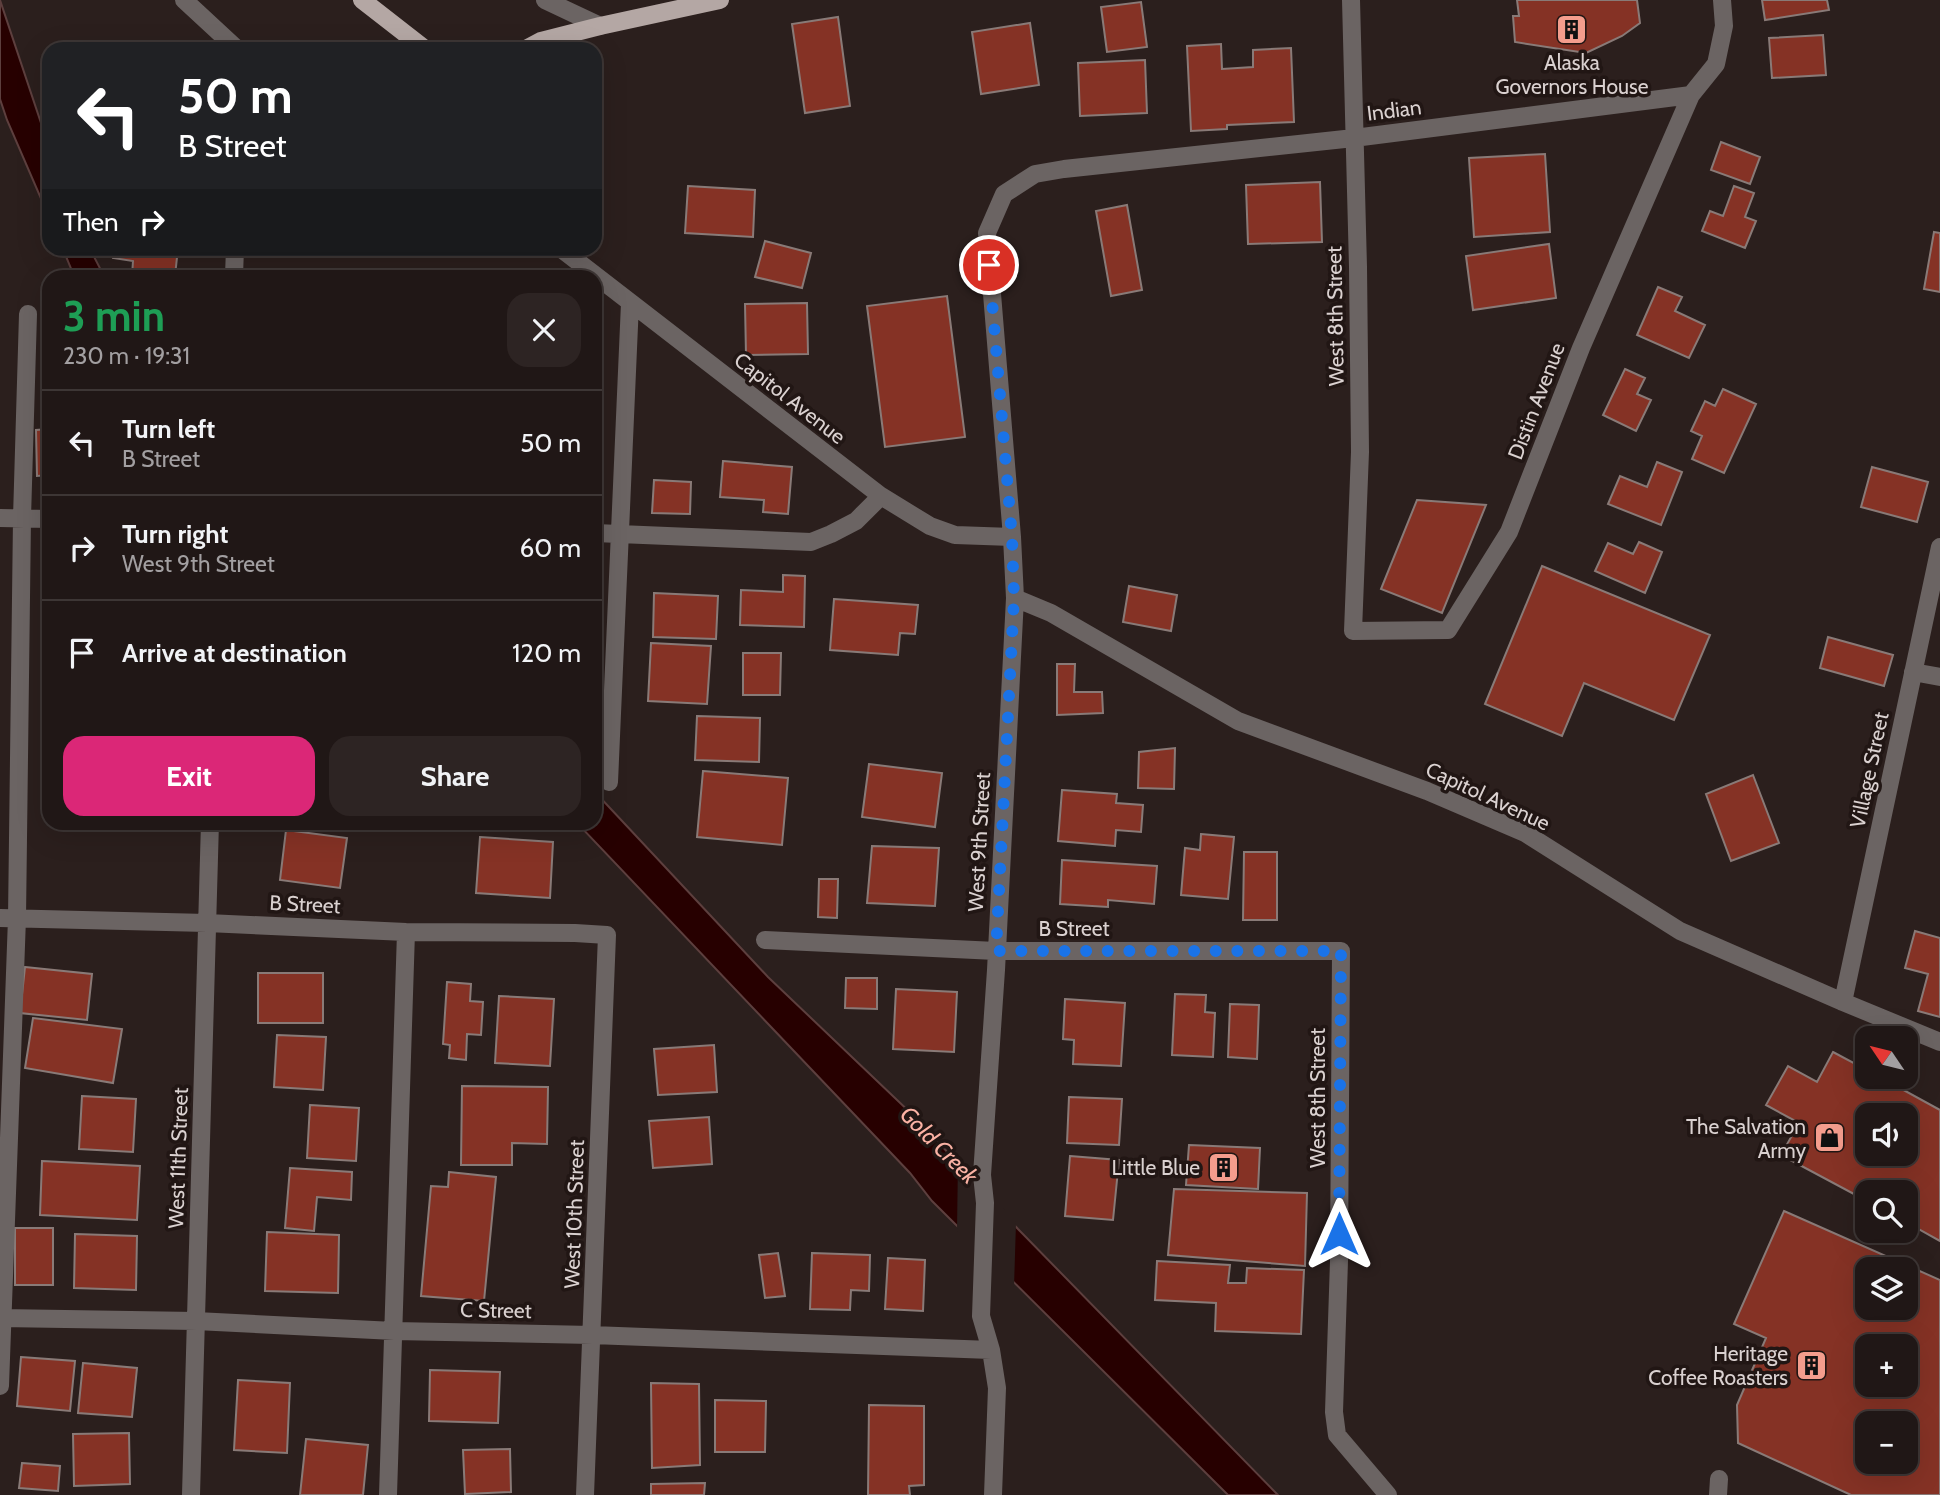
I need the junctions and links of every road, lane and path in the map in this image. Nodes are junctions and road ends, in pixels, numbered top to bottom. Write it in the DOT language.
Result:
graph roads {
  1 [pos="184,0"];
  2 [pos="362,0"];
  3 [pos="545,0"];
  4 [pos="720,0"];
  5 [pos="1351,0"];
  6 [pos="1722,0"];
  7 [pos="600,26"];
  8 [pos="229,42"];
  9 [pos="416,42"];
  10 [pos="539,42"];
  11 [pos="1691,94"];
  12 [pos="1354,138"];
  13 [pos="1004,194"];
  14 [pos="570,256"];
  15 [pos="588,270"];
  16 [pos="602,281"];
  17 [pos="630,303"];
  18 [pos="28,314"];
  19 [pos="881,496"];
  20 [pos="0,518"];
  21 [pos="22,518"];
  22 [pos="42,519"];
  23 [pos="602,533"];
  24 [pos="620,534"];
  25 [pos="1012,537"];
  26 [pos="1940,547"];
  27 [pos="1938,569"];
  28 [pos="1014,598"];
  29 [pos="1353,631"];
  30 [pos="1913,672"];
  31 [pos="1940,677"];
  32 [pos="609,782"];
  33 [pos="210,830"];
  34 [pos="9,918"];
  35 [pos="207,923"];
  36 [pos="407,932"];
  37 [pos="607,935"];
  38 [pos="765,940"];
  39 [pos="996,951"];
  40 [pos="1341,951"];
  41 [pos="1843,1002"];
  42 [pos="1940,1042"];
  43 [pos="1,1318"];
  44 [pos="196,1321"];
  45 [pos="394,1331"];
  46 [pos="592,1335"];
  47 [pos="991,1350"];
  48 [pos="0,1386"];
  49 [pos="191,1495"];
  50 [pos="388,1495"];
  51 [pos="585,1495"];
  52 [pos="993,1495"];
  53 [pos="1388,1495"];
  1 -- 8 [label="street"];
  2 -- 9 [label="main road"];
  3 -- 7 [label="street"];
  4 -- 7 [label="main road"];
  5 -- 12 [label="street, West 8th Street"];
  6 -- 11 [label="street"];
  7 -- 10 [label="main road"];
  11 -- 12 [label="street, Indian"];
  11 -- 29 [label="street, Distin Avenue"];
  12 -- 13 [label="street, Indian"];
  12 -- 29 [label="street, West 8th Street"];
  13 -- 25 [label="street, West 9th Street"];
  14 -- 15 [label="street, Capitol Avenue"];
  16 -- 17 [label="street, Capitol Avenue"];
  17 -- 19 [label="street, Capitol Avenue"];
  17 -- 24 [label="street"];
  18 -- 21 [label="street"];
  19 -- 24 [label="street"];
  19 -- 25 [label="street, Capitol Avenue"];
  20 -- 21 [label="street"];
  21 -- 22 [label="street"];
  21 -- 34 [label="street"];
  23 -- 24 [label="street"];
  24 -- 32 [label="street"];
  25 -- 28 [label="street, West 9th Street"];
  26 -- 27 [label="street, Village Street"];
  27 -- 30 [label="street, Village Street"];
  28 -- 39 [label="street, West 9th Street"];
  28 -- 41 [label="street, Capitol Avenue"];
  30 -- 31 [label="street"];
  30 -- 41 [label="street, Village Street"];
  33 -- 35 [label="street, West 11th Street"];
  34 -- 35 [label="street, B Street"];
  34 -- 43 [label="street"];
  35 -- 36 [label="street, B Street"];
  35 -- 44 [label="street, West 11th Street"];
  36 -- 37 [label="street, B Street"];
  36 -- 45 [label="street"];
  37 -- 46 [label="street, West 10th Street"];
  38 -- 39 [label="street, B Street"];
  39 -- 40 [label="street, B Street"];
  39 -- 47 [label="street, West 9th Street"];
  40 -- 53 [label="street, West 8th Street"];
  41 -- 42 [label="street, Capitol Avenue"];
  43 -- 44 [label="street, C Street"];
  43 -- 48 [label="street"];
  44 -- 45 [label="street, C Street"];
  44 -- 49 [label="street, West 11th Street"];
  45 -- 46 [label="street, C Street"];
  45 -- 50 [label="street"];
  46 -- 47 [label="street, C Street"];
  46 -- 51 [label="street, West 10th Street"];
  47 -- 52 [label="street, West 9th Street"];
}
